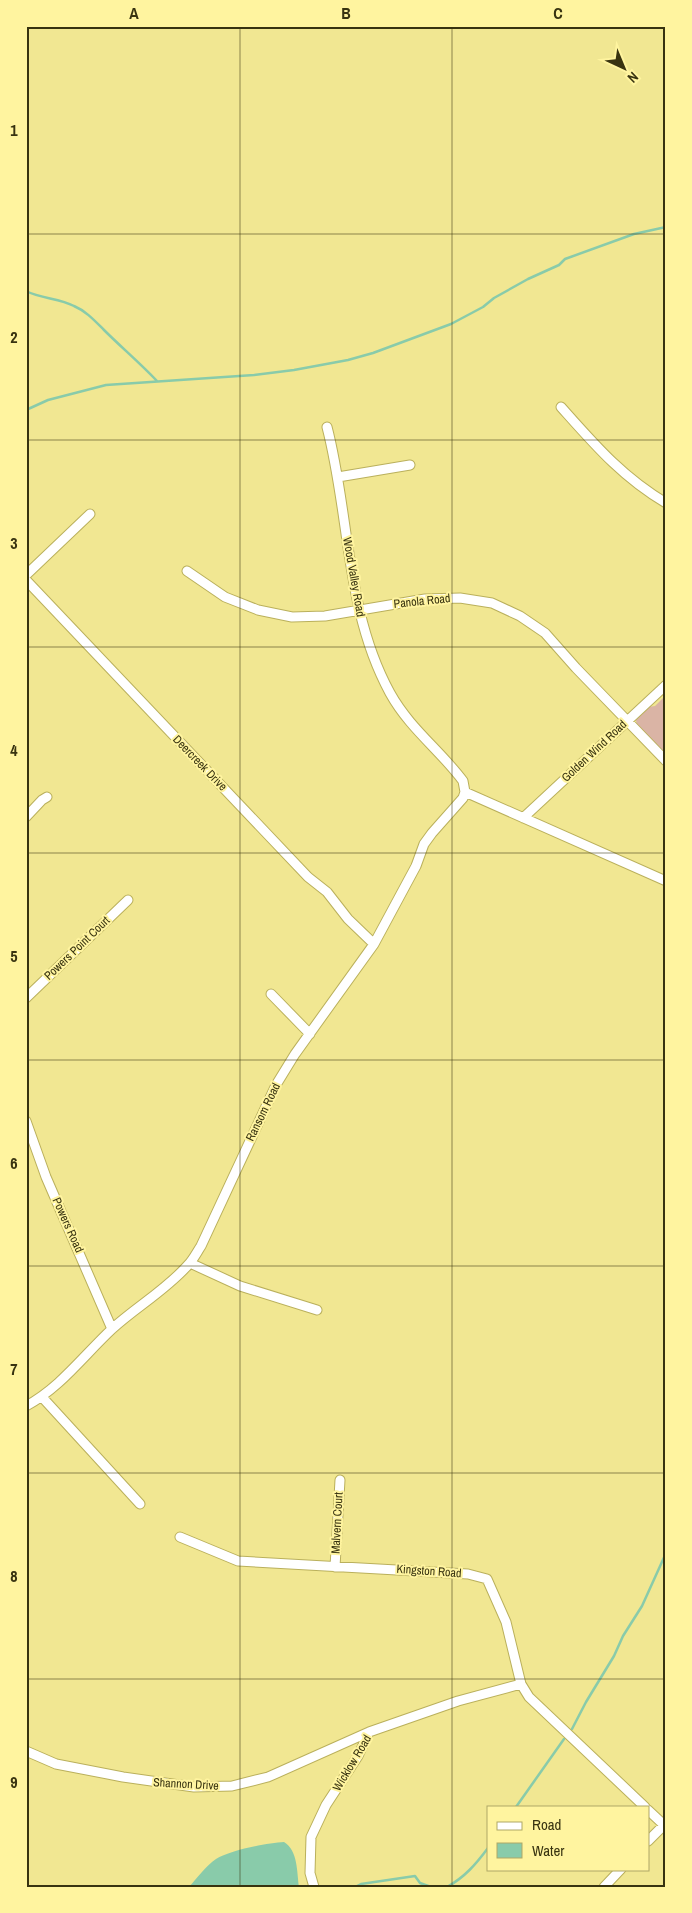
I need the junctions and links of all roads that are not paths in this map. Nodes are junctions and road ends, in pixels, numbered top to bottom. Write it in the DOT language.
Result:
graph roads {
  1 [pos="561,407"];
  2 [pos="327,427"];
  3 [pos="410,465"];
  4 [pos="338,478"];
  5 [pos="666,503"];
  6 [pos="90,514"];
  7 [pos="187,571"];
  8 [pos="26,575"];
  9 [pos="26,580"];
  10 [pos="358,609"];
  11 [pos="666,685"];
  12 [pos="626,721"];
  13 [pos="666,761"];
  14 [pos="465,790"];
  15 [pos="47,797"];
  16 [pos="26,817"];
  17 [pos="523,818"];
  18 [pos="666,881"];
  19 [pos="128,900"];
  20 [pos="374,944"];
  21 [pos="271,994"];
  22 [pos="26,998"];
  23 [pos="310,1034"];
  24 [pos="26,1121"];
  25 [pos="190,1264"];
  26 [pos="317,1310"];
  27 [pos="112,1329"];
  28 [pos="42,1397"];
  29 [pos="26,1406"];
  30 [pos="340,1480"];
  31 [pos="140,1504"];
  32 [pos="180,1537"];
  33 [pos="335,1567"];
  34 [pos="521,1684"];
  35 [pos="369,1732"];
  36 [pos="26,1751"];
  37 [pos="644,1806"];
  38 [pos="650,1812"];
  39 [pos="665,1824"];
  40 [pos="650,1839"];
  41 [pos="620,1870"];
  42 [pos="314,1887"];
  43 [pos="604,1887"];
  1 -- 5 [label="street"];
  2 -- 4 [label="street, Wood Valley Road"];
  3 -- 4 [label="street"];
  4 -- 10 [label="street, Wood Valley Road"];
  6 -- 8 [label="street"];
  7 -- 10 [label="street, Panola Road"];
  9 -- 20 [label="street, Deercreek Drive"];
  10 -- 12 [label="street, Panola Road"];
  10 -- 14 [label="street, Wood Valley Road"];
  11 -- 12 [label="street, Golden Wind Road"];
  12 -- 13 [label="street, Panola Road"];
  12 -- 17 [label="street, Golden Wind Road"];
  14 -- 17 [label="street"];
  14 -- 20 [label="street, Ransom Road"];
  15 -- 16 [label="street"];
  17 -- 18 [label="street"];
  19 -- 22 [label="street, Powers Point Court"];
  20 -- 23 [label="street, Ransom Road"];
  21 -- 23 [label="street"];
  23 -- 25 [label="street, Ransom Road"];
  24 -- 27 [label="street, Powers Road"];
  25 -- 26 [label="street"];
  25 -- 27 [label="street, Ransom Road"];
  27 -- 28 [label="street, Ransom Road"];
  28 -- 29 [label="street, Ransom Road"];
  28 -- 31 [label="street"];
  30 -- 33 [label="street, Malvern Court"];
  32 -- 33 [label="street, Kingston Road"];
  33 -- 34 [label="street, Kingston Road"];
  34 -- 35 [label="street, Wicklow Road"];
  34 -- 37 [label="street, Kingston Road"];
  35 -- 36 [label="street, Shannon Drive"];
  35 -- 42 [label="street, Wicklow Road"];
  38 -- 39 [label="street"];
  39 -- 40 [label="street"];
  41 -- 43 [label="street"];
}
